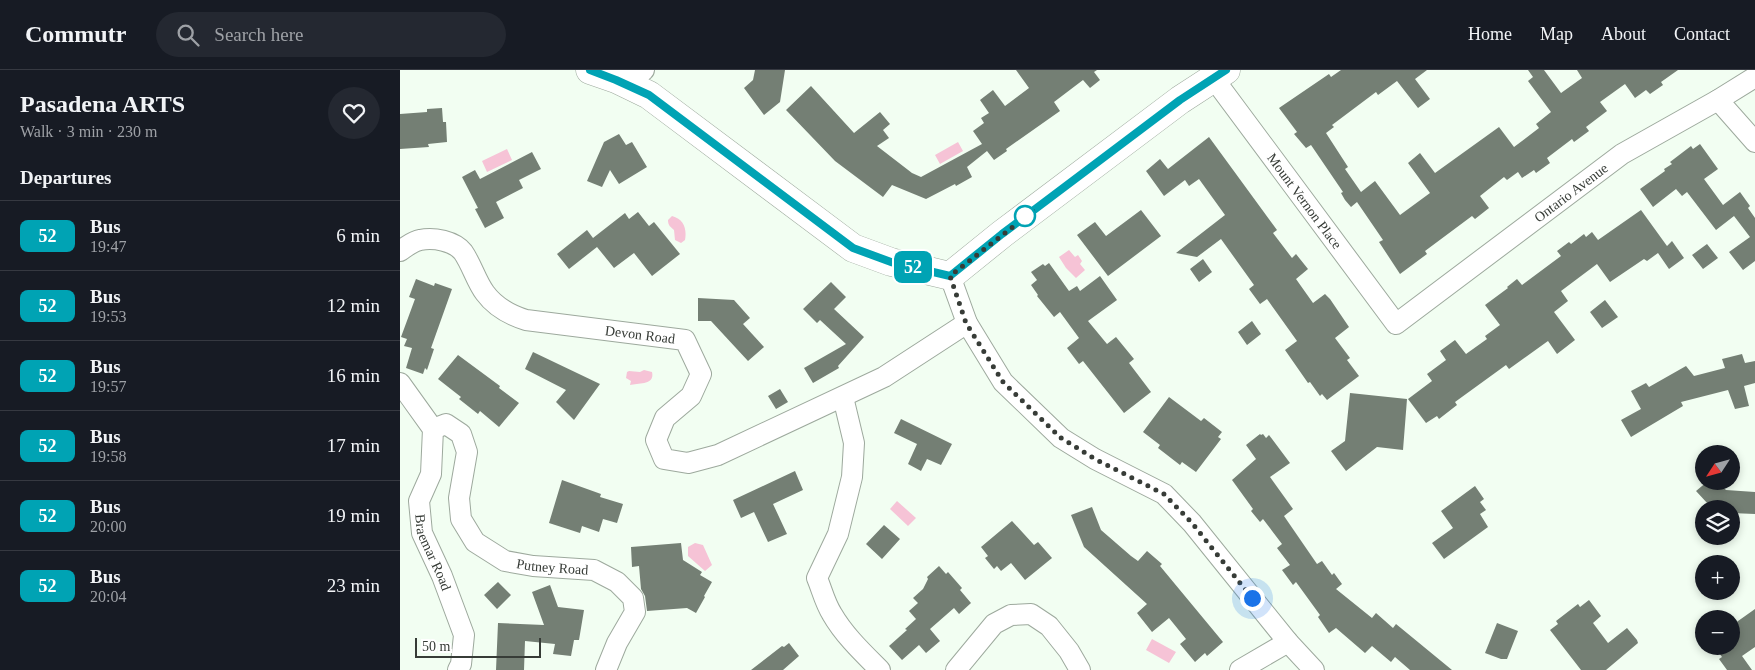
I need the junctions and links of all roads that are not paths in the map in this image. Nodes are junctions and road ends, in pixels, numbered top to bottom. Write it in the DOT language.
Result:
graph roads {
  1 [pos="590,70"];
  2 [pos="1220,74"];
  3 [pos="635,77"];
  4 [pos="1755,77"];
  5 [pos="1718,100"];
  6 [pos="1755,142"];
  7 [pos="400,251"];
  8 [pos="950,276"];
  9 [pos="966,323"];
  10 [pos="1396,324"];
  11 [pos="400,383"];
  12 [pos="843,397"];
  13 [pos="433,429"];
  14 [pos="1288,642"];
  15 [pos="458,670"];
  16 [pos="606,670"];
  17 [pos="880,670"];
  18 [pos="956,670"];
  19 [pos="1080,670"];
  20 [pos="1240,670"];
  21 [pos="1314,670"];
  1 -- 3 [label="main road"];
  2 -- 8 [label="main road"];
  2 -- 10 [label="street, Mount Vernon Place"];
  3 -- 8 [label="main road"];
  4 -- 5 [label="street, Ontario Avenue"];
  5 -- 6 [label="street"];
  5 -- 10 [label="street, Ontario Avenue"];
  7 -- 12 [label="street, Devon Road"];
  8 -- 9 [label="street"];
  9 -- 12 [label="street, Devon Road"];
  9 -- 14 [label="street"];
  11 -- 13 [label="street"];
  12 -- 17 [label="street"];
  13 -- 15 [label="street, Braemar Road"];
  13 -- 16 [label="street, Putney Road"];
  14 -- 20 [label="street"];
  14 -- 21 [label="street"];
  18 -- 19 [label="street"];
}
